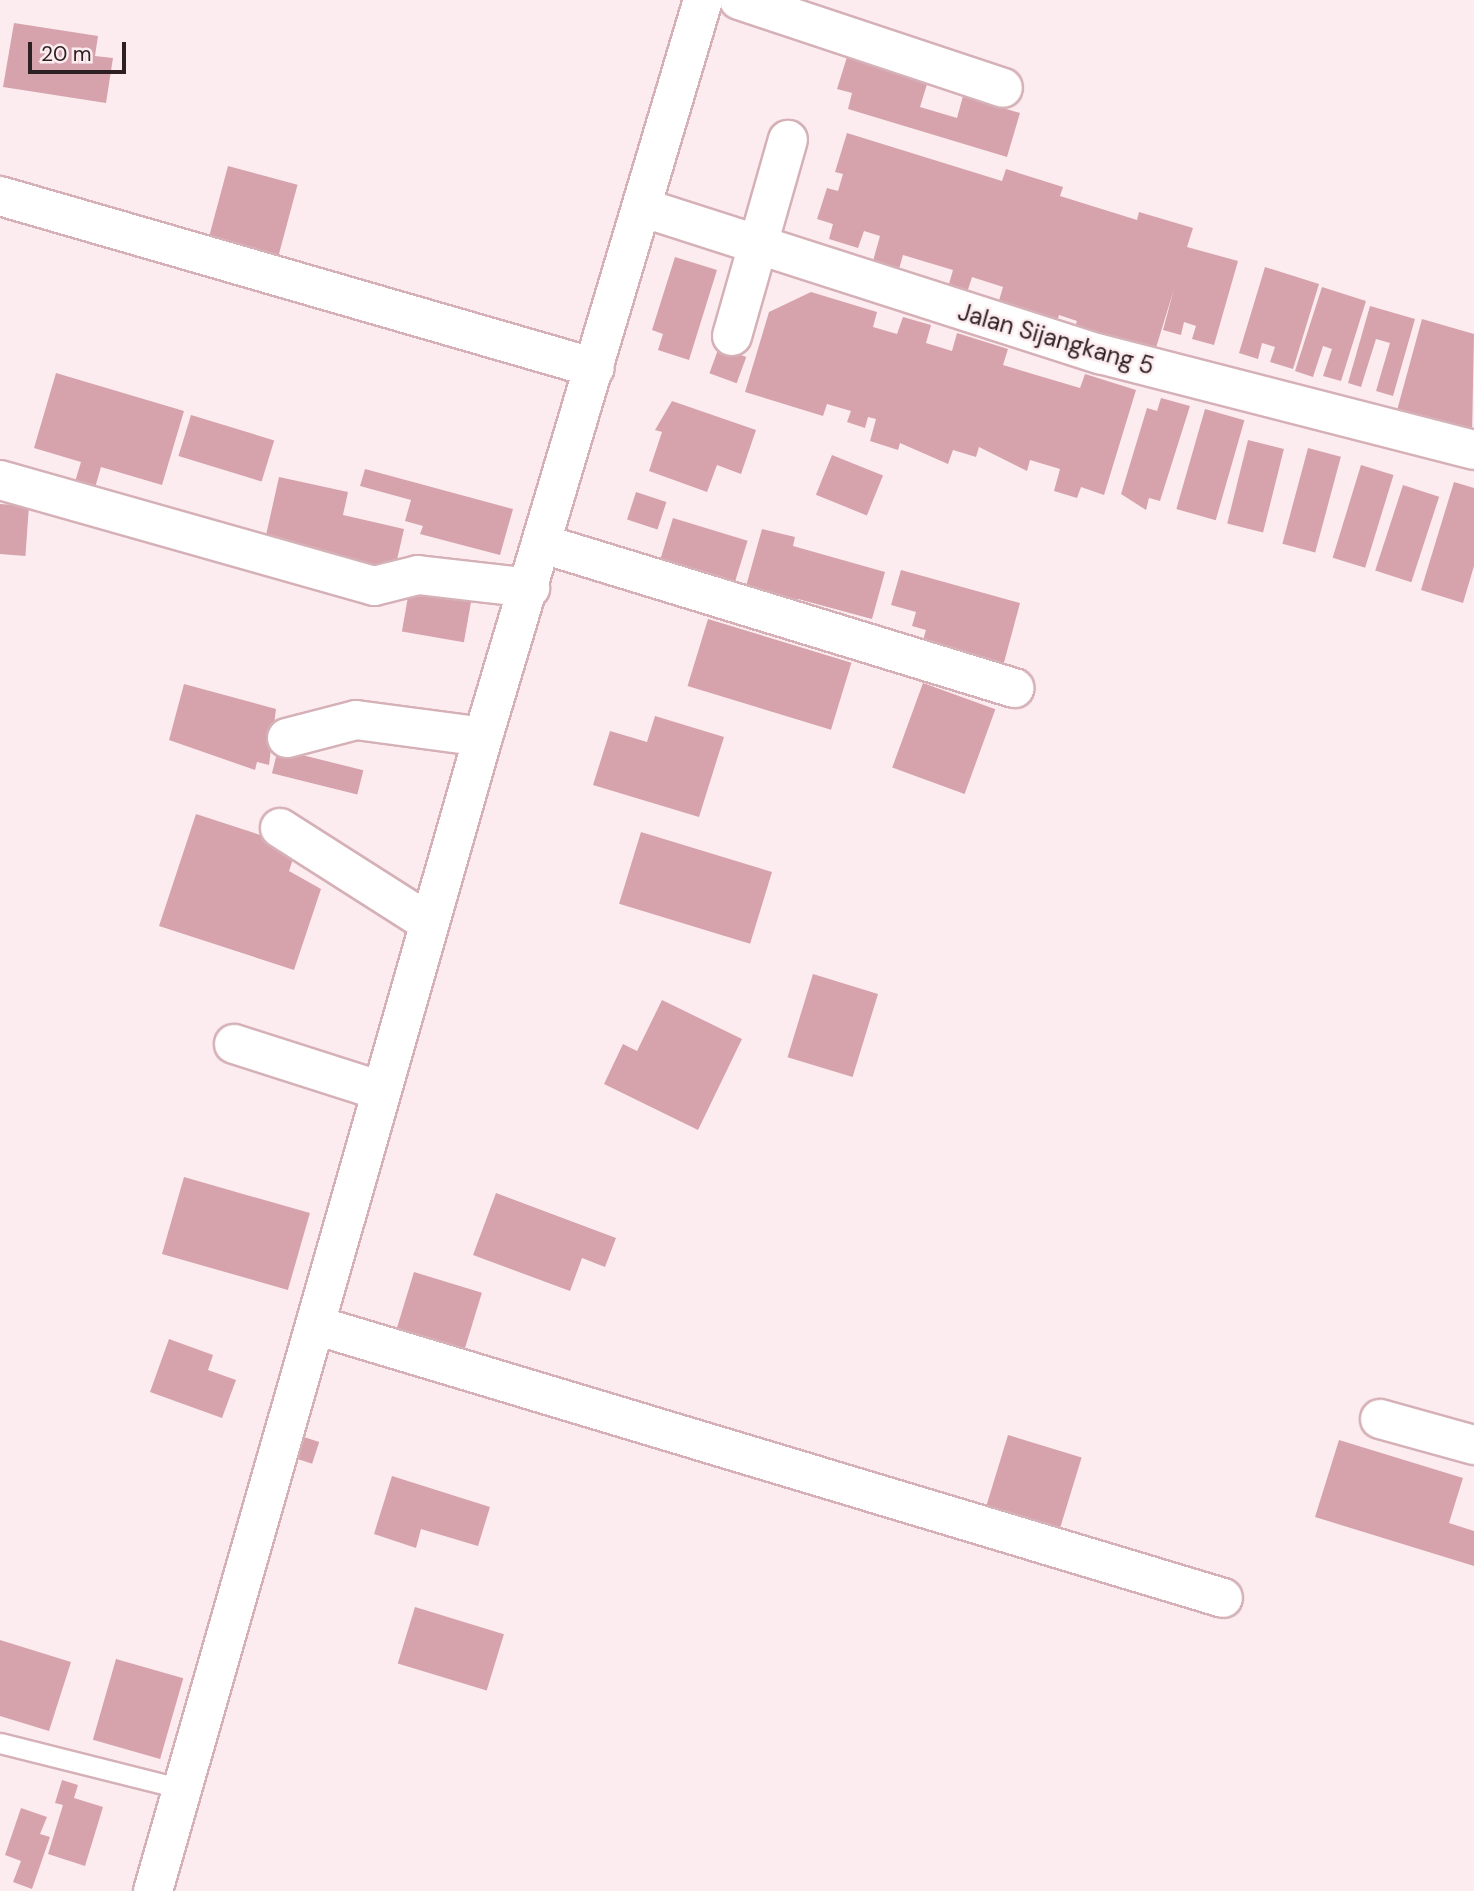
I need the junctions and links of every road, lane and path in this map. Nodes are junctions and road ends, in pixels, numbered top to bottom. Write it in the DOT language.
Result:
graph roads {
  1 [pos="703,0"];
  2 [pos="739,0"];
  3 [pos="1003,88"];
  4 [pos="788,140"];
  5 [pos="0,196"];
  6 [pos="644,208"];
  7 [pos="760,247"];
  8 [pos="732,336"];
  9 [pos="596,368"];
  10 [pos="1474,449"];
  11 [pos="0,480"];
  12 [pos="543,544"];
  13 [pos="530,587"];
  14 [pos="1014,688"];
  15 [pos="483,737"];
  16 [pos="287,738"];
  17 [pos="280,828"];
  18 [pos="429,923"];
  19 [pos="234,1044"];
  20 [pos="381,1091"];
  21 [pos="315,1325"];
  22 [pos="1380,1419"];
  23 [pos="1474,1446"];
  24 [pos="1223,1598"];
  25 [pos="0,1743"];
  26 [pos="183,1789"];
  27 [pos="153,1891"];
  1 -- 6 [label="street"];
  2 -- 3 [label="street"];
  4 -- 7 [label="street"];
  5 -- 9 [label="street"];
  6 -- 7 [label="street, Jalan Sijangkang 5"];
  6 -- 9 [label="street"];
  7 -- 8 [label="street"];
  7 -- 10 [label="street, Jalan Sijangkang 5"];
  9 -- 12 [label="street"];
  11 -- 13 [label="street"];
  12 -- 13 [label="street"];
  12 -- 14 [label="street"];
  13 -- 15 [label="street"];
  15 -- 16 [label="street"];
  15 -- 18 [label="street"];
  17 -- 18 [label="street"];
  18 -- 20 [label="street"];
  19 -- 20 [label="street"];
  20 -- 21 [label="street"];
  21 -- 24 [label="street"];
  21 -- 26 [label="street"];
  22 -- 23 [label="street"];
  25 -- 26 [label="lane"];
  26 -- 27 [label="street"];
}
